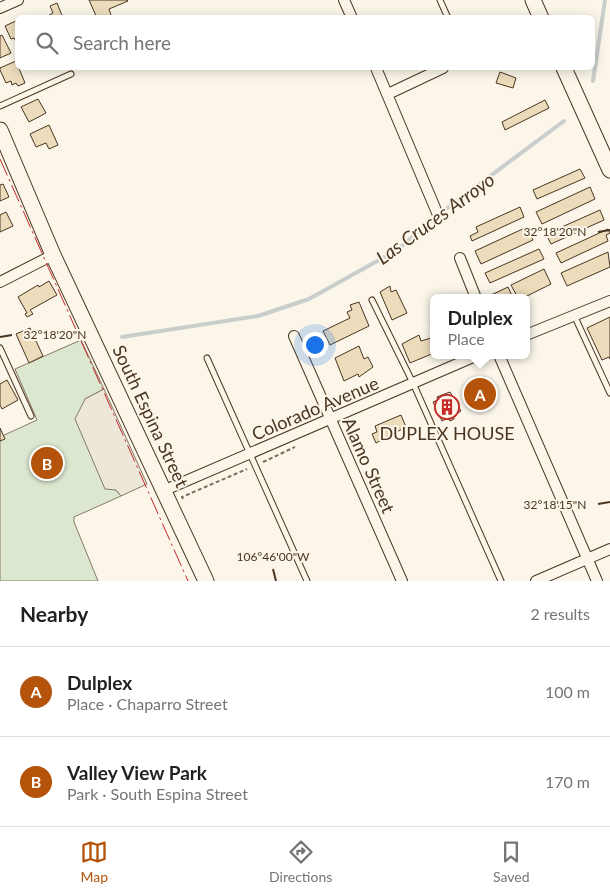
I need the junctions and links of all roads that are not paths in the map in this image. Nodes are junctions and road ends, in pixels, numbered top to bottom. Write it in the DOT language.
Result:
graph roads {
  1 [pos="18,0"];
  2 [pos="344,0"];
  3 [pos="440,0"];
  4 [pos="533,0"];
  5 [pos="0,8"];
  6 [pos="351,15"];
  7 [pos="447,15"];
  8 [pos="540,15"];
  9 [pos="377,70"];
  10 [pos="439,70"];
  11 [pos="565,70"];
  12 [pos="71,74"];
  13 [pos="388,94"];
  14 [pos="0,106"];
  15 [pos="0,130"];
  16 [pos="610,170"];
  17 [pos="438,215"];
  18 [pos="53,255"];
  19 [pos="460,258"];
  20 [pos="0,282"];
  21 [pos="474,294"];
  22 [pos="372,300"];
  23 [pos="610,301"];
  24 [pos="574,316"];
  25 [pos="530,333"];
  26 [pos="294,336"];
  27 [pos="0,348"];
  28 [pos="207,358"];
  29 [pos="469,359"];
  30 [pos="502,359"];
  31 [pos="413,384"];
  32 [pos="610,393"];
  33 [pos="30,416"];
  34 [pos="331,419"];
  35 [pos="250,454"];
  36 [pos="165,490"];
  37 [pos="610,548"];
  38 [pos="587,559"];
  39 [pos="206,581"];
  40 [pos="308,581"];
  41 [pos="402,581"];
  42 [pos="501,581"];
  43 [pos="536,581"];
  44 [pos="597,581"];
  1 -- 5 [label="street"];
  2 -- 6 [label="street"];
  3 -- 7 [label="lane"];
  4 -- 8 [label="street"];
  9 -- 13 [label="street"];
  10 -- 13 [label="street"];
  11 -- 16 [label="street"];
  12 -- 14 [label="lane"];
  13 -- 17 [label="street"];
  15 -- 18 [label="street, South Espina Street"];
  18 -- 20 [label="street"];
  18 -- 36 [label="street, South Espina Street"];
  19 -- 21 [label="street"];
  22 -- 31 [label="lane"];
  23 -- 24 [label="street"];
  24 -- 25 [label="street"];
  24 -- 32 [label="lane"];
  26 -- 34 [label="street, Alamo Street"];
  27 -- 33 [label="lane"];
  28 -- 35 [label="lane"];
  29 -- 31 [label="street, Colorado Avenue"];
  30 -- 38 [label="street"];
  31 -- 34 [label="street, Colorado Avenue"];
  31 -- 42 [label="lane"];
  34 -- 35 [label="street, Colorado Avenue"];
  34 -- 41 [label="street, Alamo Street"];
  35 -- 36 [label="street, Colorado Avenue"];
  35 -- 40 [label="lane"];
  36 -- 39 [label="street, South Espina Street"];
  37 -- 38 [label="street"];
  38 -- 43 [label="street"];
  38 -- 44 [label="street"];
}
